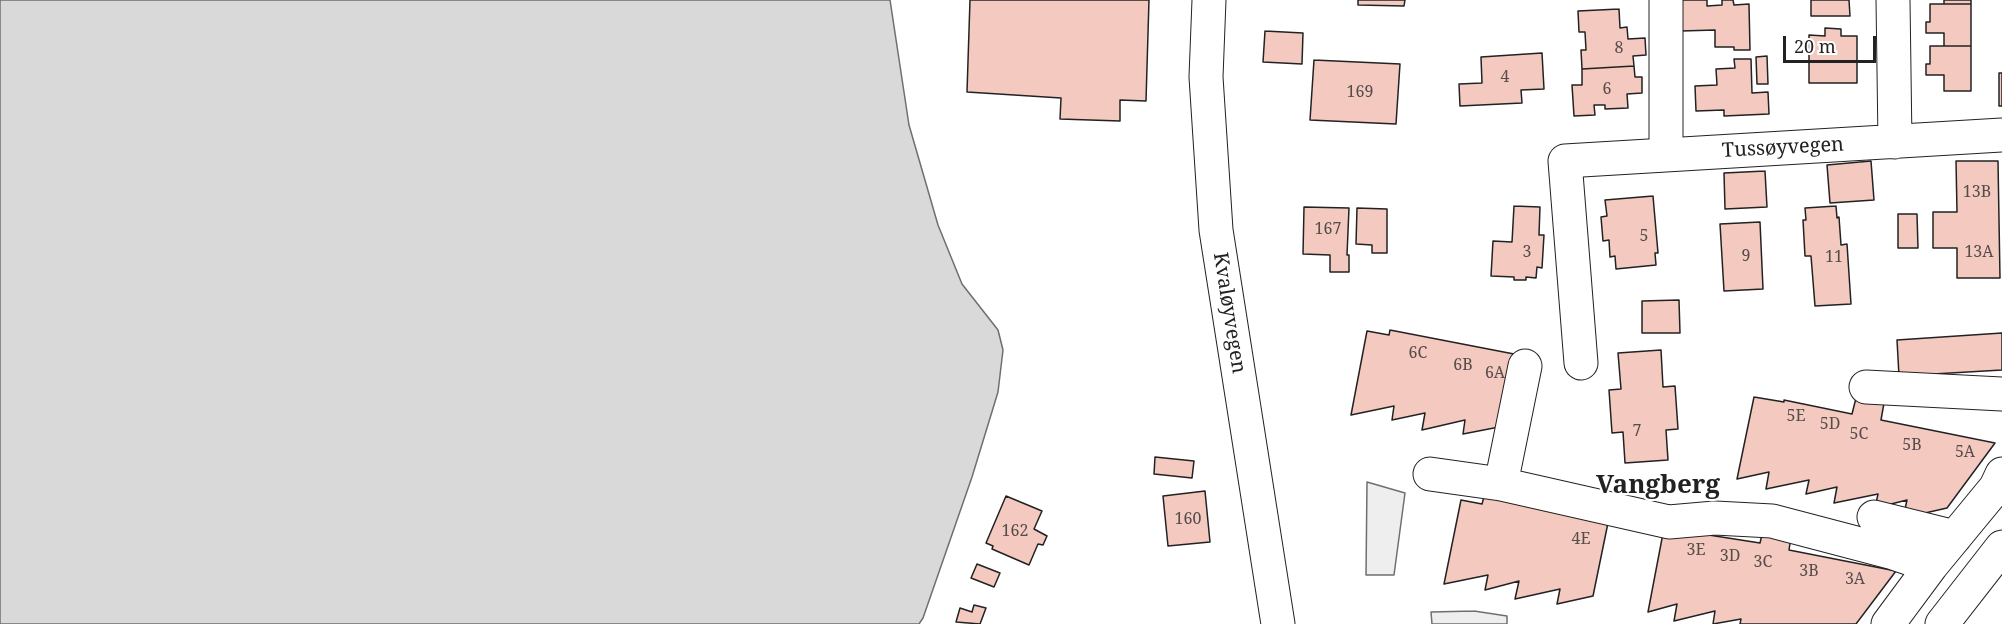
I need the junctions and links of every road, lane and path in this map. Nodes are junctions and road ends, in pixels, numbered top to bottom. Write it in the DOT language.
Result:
graph roads {
  1 [pos="1209,0"];
  2 [pos="1666,0"];
  3 [pos="1893,0"];
  4 [pos="2002,135"];
  5 [pos="1895,142"];
  6 [pos="1666,155"];
  7 [pos="1581,363"];
  8 [pos="1525,366"];
  9 [pos="1866,387"];
  10 [pos="2002,394"];
  11 [pos="1430,474"];
  12 [pos="2002,474"];
  13 [pos="1501,484"];
  14 [pos="1874,518"];
  15 [pos="1955,537"];
  16 [pos="2002,547"];
  17 [pos="1931,566"];
  18 [pos="1278,624"];
  19 [pos="1888,624"];
  20 [pos="1942,624"];
  1 -- 18 [label="street, Kvaløyvegen"];
  2 -- 6 [label="street"];
  3 -- 5 [label="street"];
  4 -- 5 [label="street, Tussøyvegen"];
  5 -- 6 [label="street, Tussøyvegen"];
  6 -- 7 [label="street, Tussøyvegen"];
  8 -- 13 [label="street"];
  9 -- 10 [label="street"];
  11 -- 13 [label="street"];
  12 -- 15 [label="street"];
  13 -- 17 [label="street"];
  14 -- 15 [label="street"];
  15 -- 17 [label="street"];
  16 -- 20 [label="street"];
  17 -- 19 [label="street"];
}
